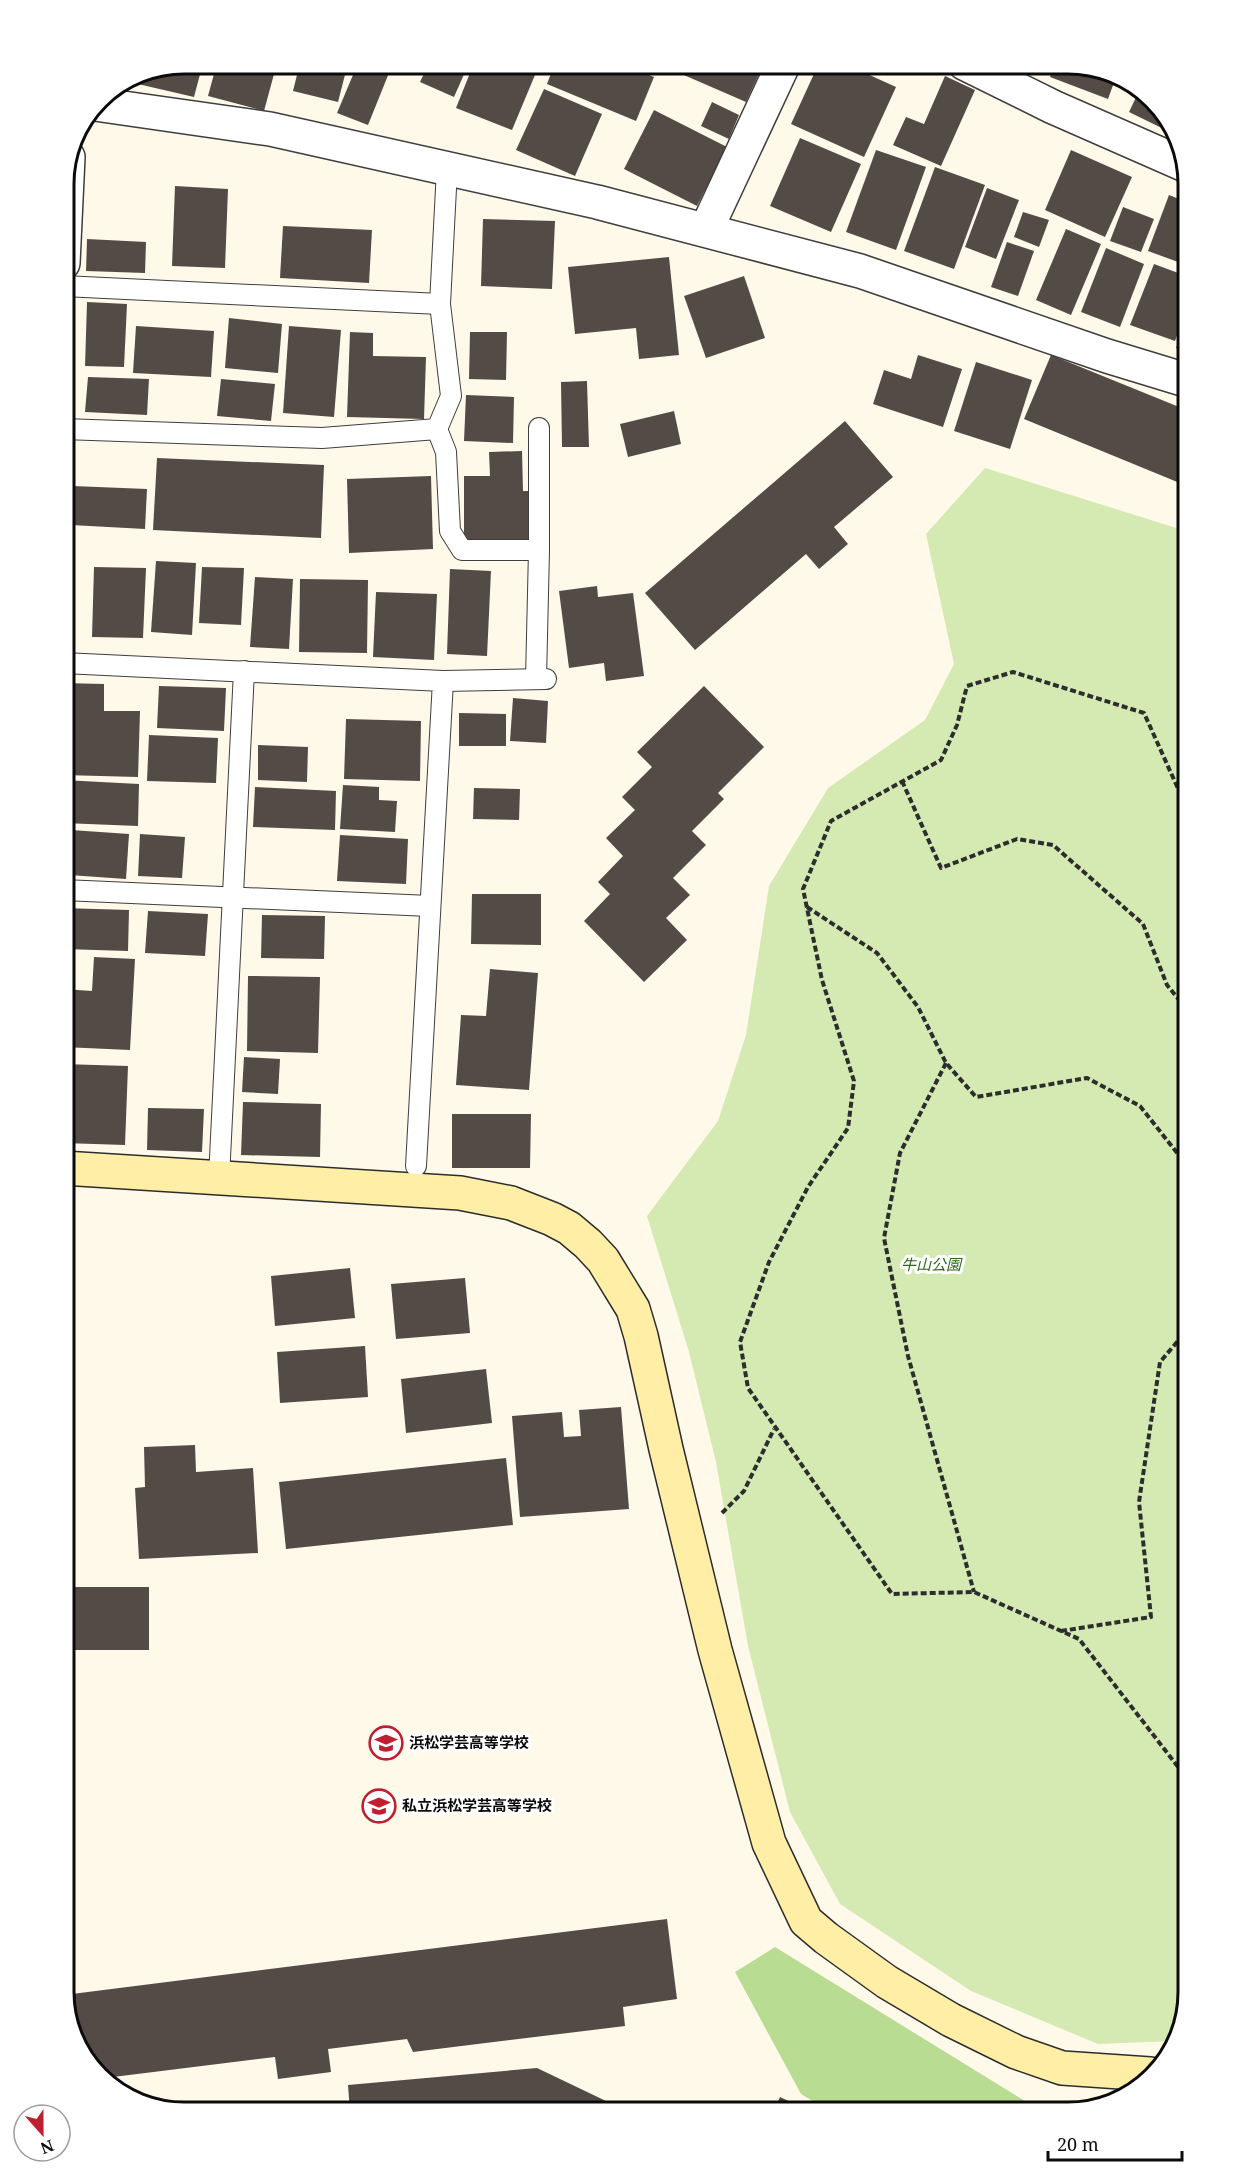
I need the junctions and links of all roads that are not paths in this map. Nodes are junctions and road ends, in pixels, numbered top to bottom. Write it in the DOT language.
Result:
graph roads {
  1 [pos="779,74"];
  2 [pos="987,74"];
  3 [pos="106,106"];
  4 [pos="1176,161"];
  5 [pos="447,169"];
  6 [pos="706,230"];
  7 [pos="74,287"];
  8 [pos="440,304"];
  9 [pos="1178,378"];
  10 [pos="539,428"];
  11 [pos="74,429"];
  12 [pos="437,429"];
  13 [pos="539,550"];
  14 [pos="74,663"];
  15 [pos="244,671"];
  16 [pos="443,681"];
  17 [pos="74,890"];
  18 [pos="232,897"];
  19 [pos="430,906"];
  20 [pos="416,1166"];
  21 [pos="74,1169"];
  22 [pos="219,1178"];
  23 [pos="1142,2073"];
  1 -- 6 [label="street"];
  2 -- 4 [label="street"];
  3 -- 5 [label="street"];
  5 -- 6 [label="street"];
  5 -- 8 [label="lane"];
  6 -- 9 [label="street"];
  7 -- 8 [label="lane"];
  8 -- 12 [label="lane"];
  10 -- 13 [label="lane"];
  11 -- 12 [label="lane"];
  12 -- 13 [label="lane"];
  13 -- 16 [label="lane"];
  14 -- 15 [label="lane"];
  15 -- 16 [label="lane"];
  15 -- 18 [label="lane"];
  16 -- 19 [label="lane"];
  17 -- 18 [label="lane"];
  18 -- 19 [label="lane"];
  18 -- 22 [label="lane"];
  19 -- 20 [label="lane"];
  21 -- 22 [label="street"];
  22 -- 23 [label="street"];
}
